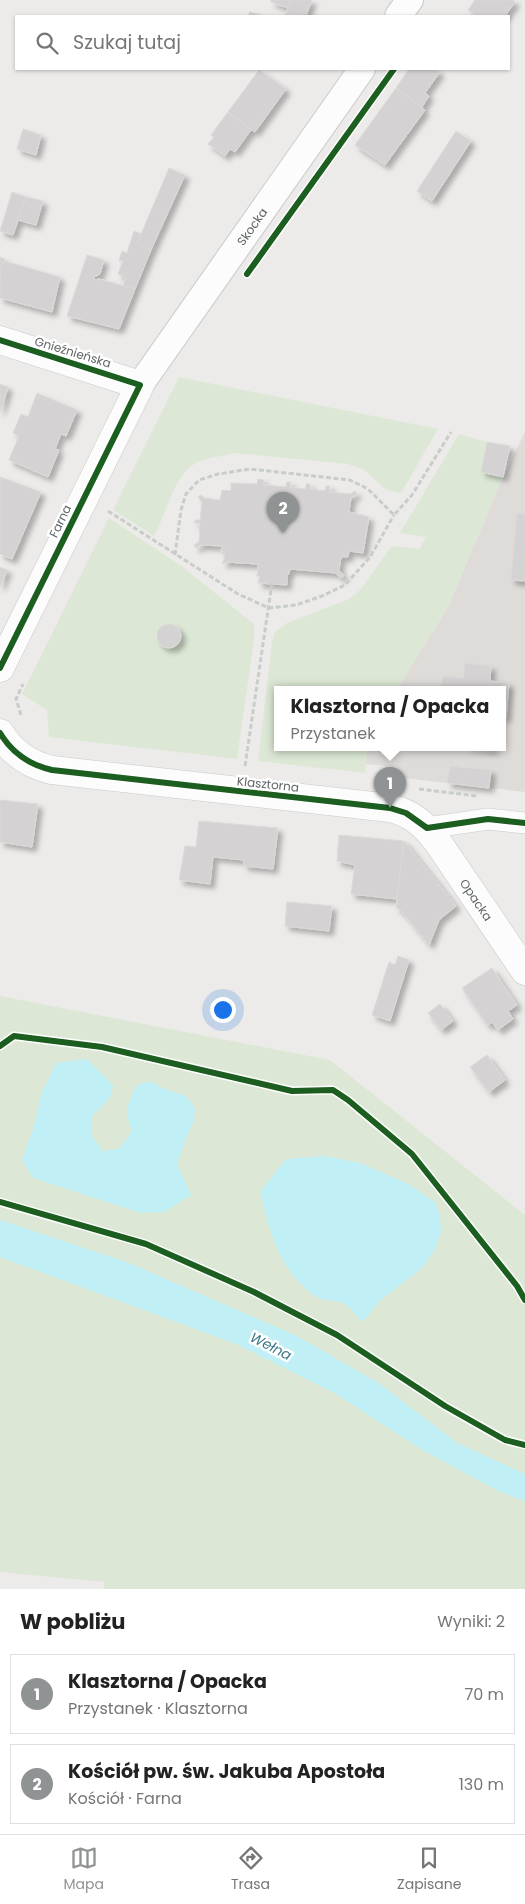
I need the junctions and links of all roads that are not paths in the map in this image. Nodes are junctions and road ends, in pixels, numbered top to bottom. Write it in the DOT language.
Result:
graph roads {
  1 [pos="410,0"];
  2 [pos="399,15"];
  3 [pos="361,70"];
  4 [pos="0,340"];
  5 [pos="140,385"];
  6 [pos="0,668"];
  7 [pos="8,737"];
  8 [pos="525,823"];
  9 [pos="427,828"];
  10 [pos="525,970"];
  1 -- 2 [label="street"];
  3 -- 5 [label="street, Skocka"];
  4 -- 5 [label="main road, Gnieźnieńska"];
  5 -- 6 [label="main road, Farna"];
  7 -- 9 [label="main road, Klasztorna"];
  8 -- 9 [label="street"];
  9 -- 10 [label="main road, Opacka"];
}
